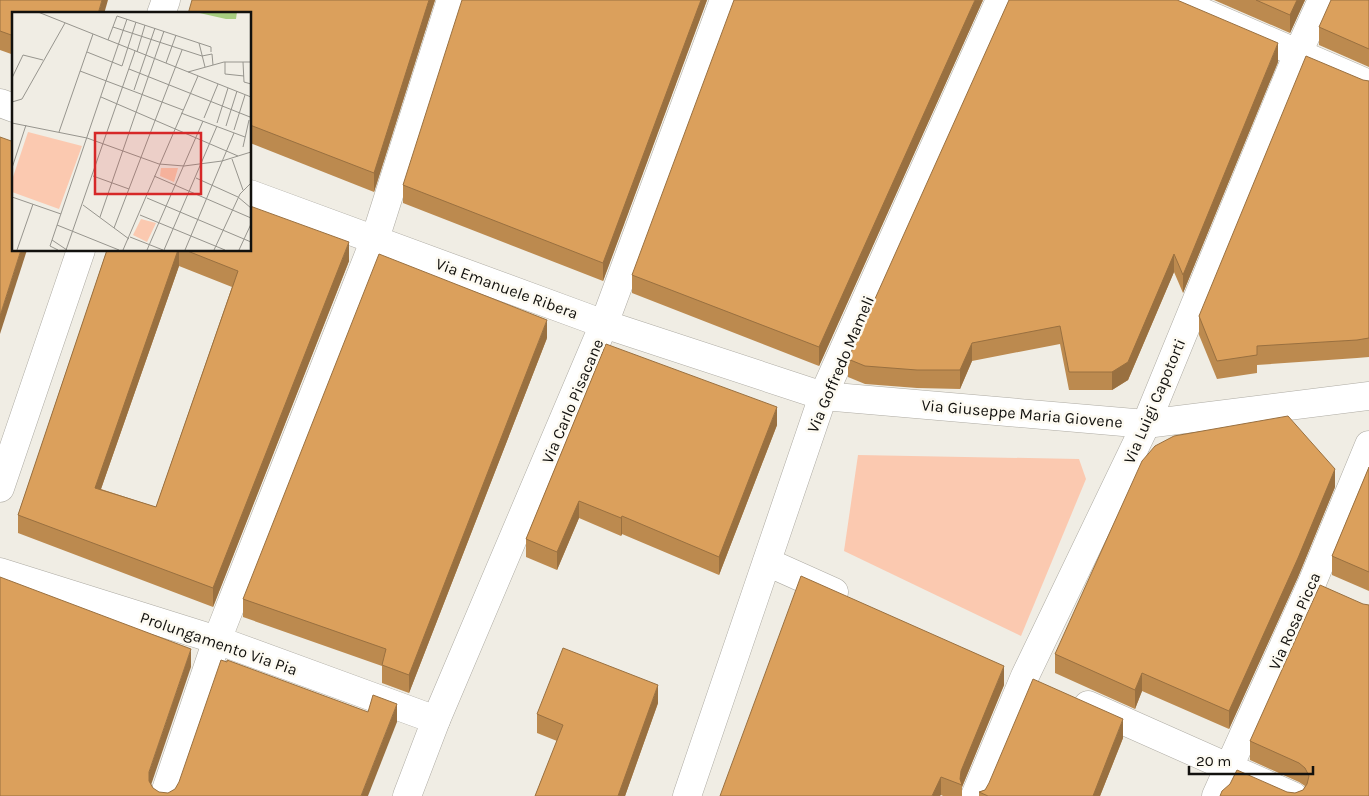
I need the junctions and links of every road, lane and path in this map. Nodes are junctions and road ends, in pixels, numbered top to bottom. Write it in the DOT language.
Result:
graph roads {
  1 [pos="166,0"];
  2 [pos="451,0"];
  3 [pos="724,0"];
  4 [pos="1000,0"];
  5 [pos="1174,0"];
  6 [pos="1322,0"];
  7 [pos="162,12"];
  8 [pos="1298,53"];
  9 [pos="1369,84"];
  10 [pos="0,103"];
  11 [pos="12,107"];
  12 [pos="251,194"];
  13 [pos="375,239"];
  14 [pos="81,251"];
  15 [pos="604,324"];
  16 [pos="823,396"];
  17 [pos="1369,396"];
  18 [pos="1146,424"];
  19 [pos="1369,445"];
  20 [pos="0,488"];
  21 [pos="767,562"];
  22 [pos="0,572"];
  23 [pos="1312,583"];
  24 [pos="1336,594"];
  25 [pos="856,602"];
  26 [pos="217,640"];
  27 [pos="1016,672"];
  28 [pos="436,720"];
  29 [pos="1228,767"];
  30 [pos="164,796"];
  31 [pos="407,796"];
  32 [pos="686,796"];
  33 [pos="975,796"];
  34 [pos="1216,796"];
  35 [pos="1293,796"];
  1 -- 7 [label="street"];
  2 -- 13 [label="street"];
  3 -- 15 [label="street, Via Carlo Pisacane"];
  4 -- 16 [label="street, Via Goffredo Mameli"];
  5 -- 8 [label="street"];
  6 -- 8 [label="street, Via Luigi Capotorti"];
  8 -- 9 [label="street"];
  8 -- 18 [label="street, Via Luigi Capotorti"];
  10 -- 11 [label="street"];
  12 -- 13 [label="street, Via Emanuele Ribera"];
  13 -- 15 [label="street, Via Emanuele Ribera"];
  13 -- 26 [label="street"];
  14 -- 20 [label="street"];
  15 -- 16 [label="street, Via Emanuele Ribera"];
  15 -- 28 [label="street, Via Carlo Pisacane"];
  16 -- 18 [label="street, Via Giuseppe Maria Giovene"];
  16 -- 21 [label="street, Via Goffredo Mameli"];
  17 -- 18 [label="street, Via Giuseppe Maria Giovene"];
  18 -- 27 [label="street, Via Luigi Capotorti"];
  19 -- 23 [label="street, Via Rosa Picca"];
  21 -- 25 [label="street"];
  21 -- 32 [label="street, Via Goffredo Mameli"];
  22 -- 26 [label="street, Prolungamento Via Pia"];
  23 -- 24 [label="street"];
  23 -- 29 [label="street, Via Rosa Picca"];
  26 -- 28 [label="street, Prolungamento Via Pia"];
  26 -- 30 [label="street"];
  27 -- 29 [label="street"];
  27 -- 33 [label="street, Via Luigi Capotorti"];
  28 -- 31 [label="street, Via Carlo Pisacane"];
  29 -- 34 [label="street, Via Rosa Picca"];
  29 -- 35 [label="street"];
}
